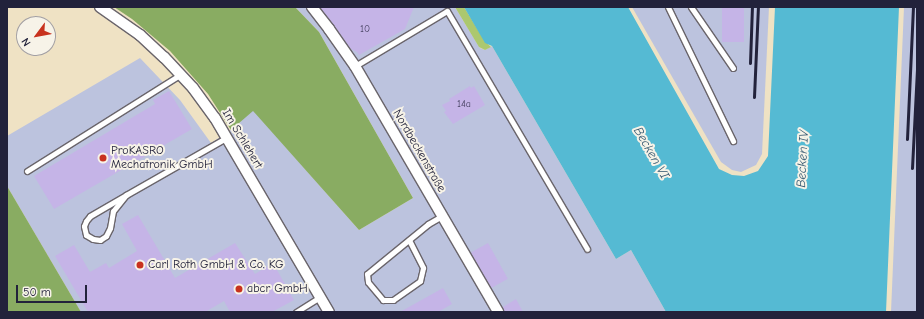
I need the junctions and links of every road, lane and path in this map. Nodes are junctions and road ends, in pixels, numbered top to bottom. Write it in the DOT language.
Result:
graph roads {
  1 [pos="100,7"];
  2 [pos="312,7"];
  3 [pos="668,7"];
  4 [pos="691,7"];
  5 [pos="355,66"];
  6 [pos="733,68"];
  7 [pos="181,74"];
  8 [pos="226,138"];
  9 [pos="733,141"];
  10 [pos="27,171"];
  11 [pos="126,195"];
  12 [pos="442,216"];
  13 [pos="410,240"];
  14 [pos="587,249"];
  15 [pos="320,297"];
  16 [pos="296,312"];
  17 [pos="329,312"];
  18 [pos="498,312"];
  1 -- 7 [label="street, Im Schlehert"];
  2 -- 5 [label="street, Nordbeckenstraße"];
  3 -- 9 [label="lane"];
  4 -- 6 [label="lane"];
  5 -- 12 [label="street, Nordbeckenstraße"];
  5 -- 14 [label="lane"];
  7 -- 8 [label="street, Im Schlehert"];
  7 -- 10 [label="lane"];
  8 -- 11 [label="lane"];
  8 -- 15 [label="street, Im Schlehert"];
  11 -- 11 [label="lane"];
  12 -- 13 [label="lane"];
  12 -- 18 [label="street, Nordbeckenstraße"];
  13 -- 13 [label="lane"];
  15 -- 16 [label="lane"];
  15 -- 17 [label="street, Im Schlehert"];
}
